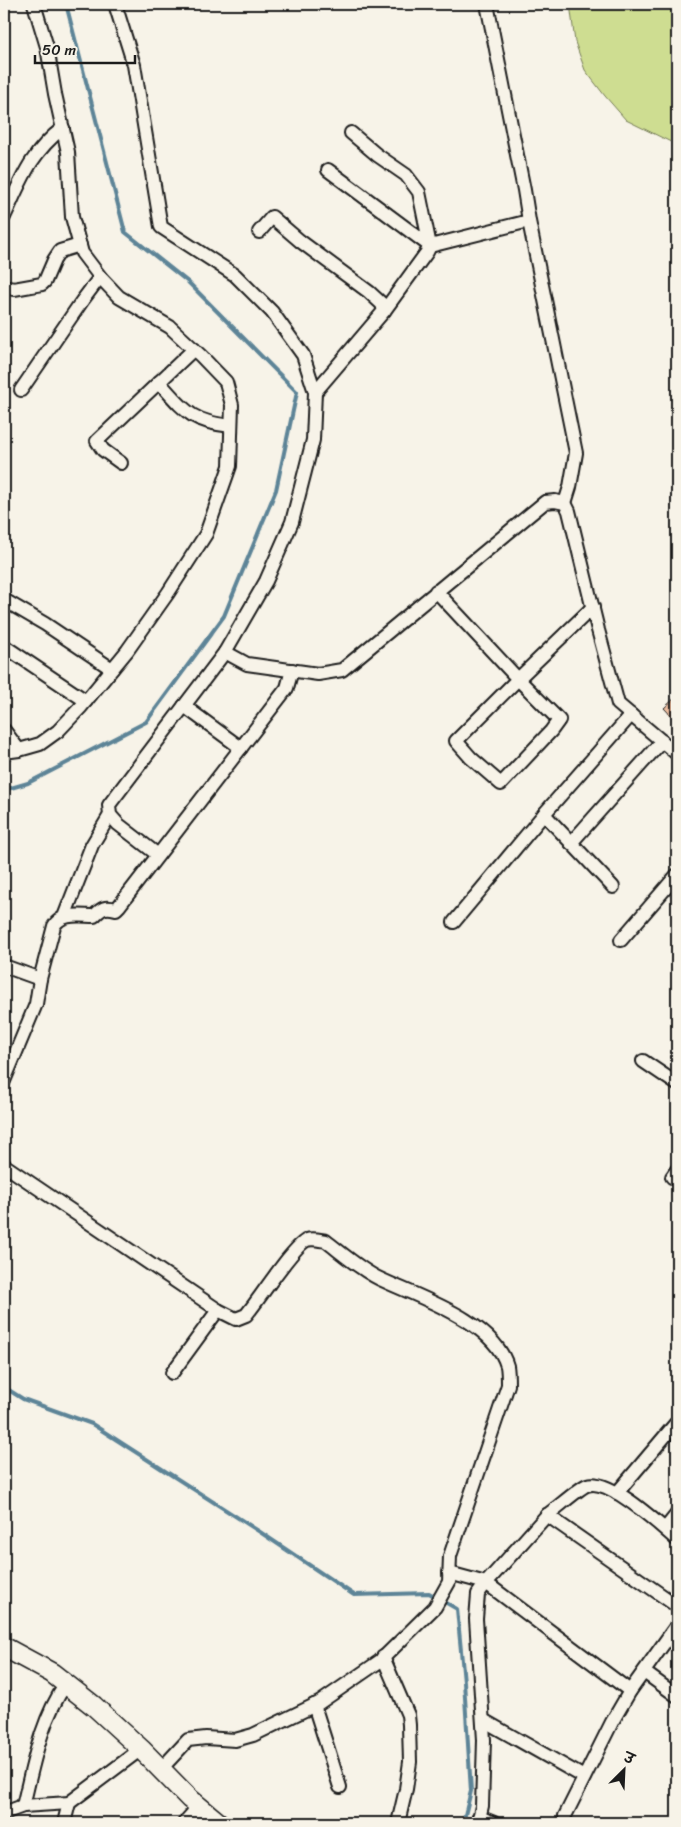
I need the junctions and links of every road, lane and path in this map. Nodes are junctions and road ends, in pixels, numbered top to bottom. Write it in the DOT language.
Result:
graph roads {
  1 [pos="34,4"];
  2 [pos="115,4"];
  3 [pos="487,4"];
  4 [pos="63,128"];
  5 [pos="351,134"];
  6 [pos="328,170"];
  7 [pos="4,217"];
  8 [pos="529,221"];
  9 [pos="259,232"];
  10 [pos="80,244"];
  11 [pos="430,246"];
  12 [pos="100,277"];
  13 [pos="4,287"];
  14 [pos="384,311"];
  15 [pos="194,350"];
  16 [pos="159,382"];
  17 [pos="22,390"];
  18 [pos="315,392"];
  19 [pos="232,426"];
  20 [pos="121,463"];
  21 [pos="565,504"];
  22 [pos="436,591"];
  23 [pos="4,600"];
  24 [pos="592,607"];
  25 [pos="4,646"];
  26 [pos="225,652"];
  27 [pos="112,669"];
  28 [pos="292,670"];
  29 [pos="518,679"];
  30 [pos="86,701"];
  31 [pos="184,706"];
  32 [pos="631,715"];
  33 [pos="4,730"];
  34 [pos="662,741"];
  35 [pos="241,748"];
  36 [pos="19,750"];
  37 [pos="4,752"];
  38 [pos="677,754"];
  39 [pos="544,814"];
  40 [pos="110,815"];
  41 [pos="572,843"];
  42 [pos="158,855"];
  43 [pos="677,875"];
  44 [pos="613,887"];
  45 [pos="64,917"];
  46 [pos="454,922"];
  47 [pos="621,940"];
  48 [pos="4,966"];
  49 [pos="40,979"];
  50 [pos="643,1061"];
  51 [pos="4,1081"];
  52 [pos="677,1084"];
  53 [pos="4,1165"];
  54 [pos="218,1310"];
  55 [pos="172,1373"];
  56 [pos="677,1422"];
  57 [pos="618,1493"];
  58 [pos="677,1514"];
  59 [pos="547,1515"];
  60 [pos="664,1529"];
  61 [pos="677,1540"];
  62 [pos="449,1577"];
  63 [pos="486,1583"];
  64 [pos="677,1606"];
  65 [pos="677,1625"];
  66 [pos="4,1647"];
  67 [pos="4,1656"];
  68 [pos="383,1658"];
  69 [pos="644,1672"];
  70 [pos="64,1687"];
  71 [pos="630,1692"];
  72 [pos="677,1696"];
  73 [pos="314,1705"];
  74 [pos="482,1720"];
  75 [pos="137,1751"];
  76 [pos="161,1769"];
  77 [pos="584,1777"];
  78 [pos="340,1787"];
  79 [pos="69,1803"];
  80 [pos="23,1806"];
  81 [pos="4,1813"];
  82 [pos="565,1816"];
  83 [pos="193,1820"];
  84 [pos="479,1820"];
  85 [pos="64,1823"];
  86 [pos="220,1823"];
  87 [pos="398,1823"];
  88 [pos="494,1823"];
  1 -- 4 [label="street"];
  2 -- 18 [label="street"];
  3 -- 8 [label="street"];
  4 -- 7 [label="street"];
  4 -- 10 [label="street"];
  5 -- 11 [label="street"];
  6 -- 11 [label="street"];
  8 -- 11 [label="street"];
  8 -- 21 [label="street"];
  9 -- 14 [label="street"];
  10 -- 12 [label="street"];
  10 -- 13 [label="street"];
  11 -- 14 [label="street"];
  12 -- 15 [label="street"];
  12 -- 17 [label="street"];
  14 -- 18 [label="street"];
  15 -- 16 [label="street"];
  15 -- 19 [label="street"];
  16 -- 19 [label="street"];
  16 -- 20 [label="street"];
  18 -- 26 [label="street"];
  19 -- 27 [label="street"];
  21 -- 22 [label="street"];
  21 -- 24 [label="street"];
  22 -- 28 [label="street"];
  22 -- 29 [label="street"];
  23 -- 27 [label="street"];
  24 -- 29 [label="street"];
  24 -- 32 [label="street"];
  25 -- 30 [label="street"];
  26 -- 28 [label="street"];
  26 -- 31 [label="street"];
  27 -- 30 [label="street"];
  28 -- 35 [label="street"];
  29 -- 29 [label="street"];
  30 -- 36 [label="street"];
  31 -- 35 [label="street"];
  31 -- 40 [label="street"];
  32 -- 34 [label="street"];
  32 -- 39 [label="street"];
  33 -- 36 [label="street"];
  34 -- 38 [label="street"];
  34 -- 41 [label="street"];
  35 -- 42 [label="street"];
  36 -- 37 [label="street"];
  39 -- 41 [label="street"];
  39 -- 46 [label="street"];
  40 -- 42 [label="street"];
  40 -- 45 [label="street"];
  41 -- 44 [label="street"];
  42 -- 45 [label="street"];
  43 -- 47 [label="street"];
  45 -- 49 [label="street"];
  48 -- 49 [label="street"];
  49 -- 51 [label="street"];
  50 -- 52 [label="street"];
  53 -- 54 [label="street"];
  54 -- 55 [label="street"];
  54 -- 62 [label="street"];
  56 -- 57 [label="street"];
  57 -- 59 [label="street"];
  57 -- 60 [label="street"];
  58 -- 60 [label="street"];
  59 -- 63 [label="street"];
  59 -- 64 [label="street"];
  60 -- 61 [label="street"];
  62 -- 63 [label="street"];
  62 -- 68 [label="street"];
  63 -- 71 [label="street"];
  63 -- 74 [label="street"];
  65 -- 69 [label="street"];
  66 -- 70 [label="street"];
  67 -- 70 [label="street"];
  68 -- 73 [label="street"];
  68 -- 87 [label="street"];
  69 -- 71 [label="street"];
  69 -- 72 [label="street"];
  70 -- 75 [label="street"];
  70 -- 80 [label="street"];
  71 -- 77 [label="street"];
  73 -- 76 [label="street"];
  73 -- 78 [label="street"];
  74 -- 77 [label="street"];
  74 -- 84 [label="street"];
  75 -- 76 [label="street"];
  75 -- 79 [label="street"];
  75 -- 83 [label="street"];
  76 -- 86 [label="street"];
  77 -- 82 [label="street"];
  79 -- 80 [label="street"];
  79 -- 85 [label="street"];
  80 -- 81 [label="street"];
  84 -- 88 [label="street"];
}
